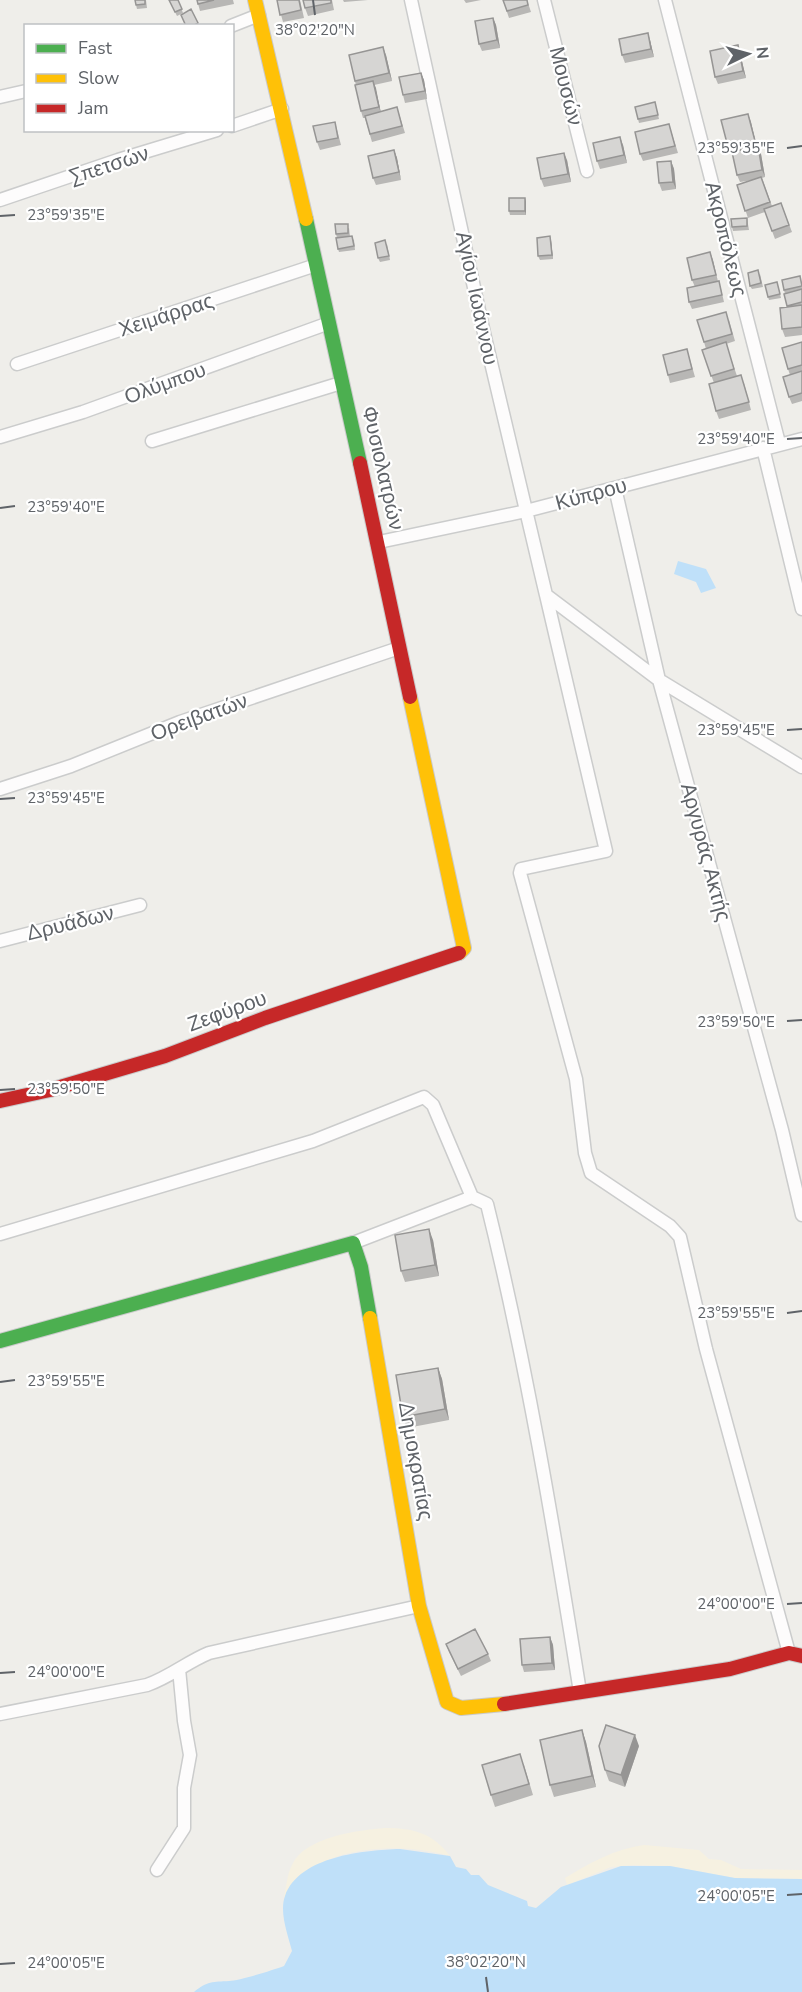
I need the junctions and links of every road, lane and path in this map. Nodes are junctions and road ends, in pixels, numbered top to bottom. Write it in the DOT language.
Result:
graph roads {
  1 [pos="255,0"];
  2 [pos="411,0"];
  3 [pos="544,0"];
  4 [pos="665,0"];
  5 [pos="259,15"];
  6 [pos="234,25"];
  7 [pos="24,92"];
  8 [pos="0,98"];
  9 [pos="282,110"];
  10 [pos="234,125"];
  11 [pos="210,132"];
  12 [pos="587,171"];
  13 [pos="0,200"];
  14 [pos="316,266"];
  15 [pos="328,323"];
  16 [pos="17,364"];
  17 [pos="341,383"];
  18 [pos="0,437"];
  19 [pos="802,438"];
  20 [pos="152,441"];
  21 [pos="779,443"];
  22 [pos="763,448"];
  23 [pos="615,488"];
  24 [pos="526,511"];
  25 [pos="379,542"];
  26 [pos="546,595"];
  27 [pos="802,609"];
  28 [pos="399,648"];
  29 [pos="659,680"];
  30 [pos="802,767"];
  31 [pos="0,789"];
  32 [pos="140,905"];
  33 [pos="0,941"];
  34 [pos="464,948"];
  35 [pos="0,1101"];
  36 [pos="472,1197"];
  37 [pos="802,1215"];
  38 [pos="0,1234"];
  39 [pos="353,1243"];
  40 [pos="0,1341"];
  41 [pos="419,1606"];
  42 [pos="796,1655"];
  43 [pos="179,1669"];
  44 [pos="580,1692"];
  45 [pos="0,1714"];
  46 [pos="157,1870"];
  1 -- 5 [label="street, Φυσιολατρών"];
  2 -- 24 [label="street, Αγίου Ιωάννου"];
  3 -- 12 [label="street, Μουσών"];
  4 -- 21 [label="street, Ακροπόλεως"];
  5 -- 6 [label="street"];
  5 -- 9 [label="street, Φυσιολατρών"];
  7 -- 8 [label="street"];
  9 -- 10 [label="street"];
  9 -- 14 [label="street, Φυσιολατρών"];
  11 -- 13 [label="street, Σπετσών"];
  14 -- 15 [label="street, Φυσιολατρών"];
  14 -- 16 [label="street, Χειμάρρας"];
  15 -- 17 [label="street, Φυσιολατρών"];
  15 -- 18 [label="street, Ολύμπου"];
  17 -- 20 [label="street"];
  17 -- 25 [label="street, Φυσιολατρών"];
  19 -- 21 [label="street, Κύπρου"];
  21 -- 22 [label="street, Κύπρου"];
  22 -- 23 [label="street, Κύπρου"];
  22 -- 27 [label="street"];
  23 -- 24 [label="street, Κύπρου"];
  23 -- 29 [label="street, Αργυράς Ακτής"];
  24 -- 25 [label="street, Κύπρου"];
  24 -- 26 [label="street, Αγίου Ιωάννου"];
  25 -- 28 [label="street, Φυσιολατρών"];
  26 -- 29 [label="street"];
  26 -- 42 [label="street, Αγίου Ιωάννου"];
  28 -- 31 [label="street, Ορειβατών"];
  28 -- 34 [label="street, Φυσιολατρών"];
  29 -- 30 [label="street"];
  29 -- 37 [label="street, Αργυράς Ακτής"];
  32 -- 33 [label="street, Δρυάδων"];
  34 -- 35 [label="street, Ζεφύρου"];
  36 -- 38 [label="street"];
  36 -- 39 [label="street"];
  36 -- 44 [label="street"];
  39 -- 40 [label="street"];
  39 -- 41 [label="street, Δημοκρατίας"];
  41 -- 43 [label="street"];
  41 -- 44 [label="street, Δημοκρατίας"];
  42 -- 44 [label="street, Δημοκρατίας"];
  43 -- 45 [label="street"];
  43 -- 46 [label="street"];
}
